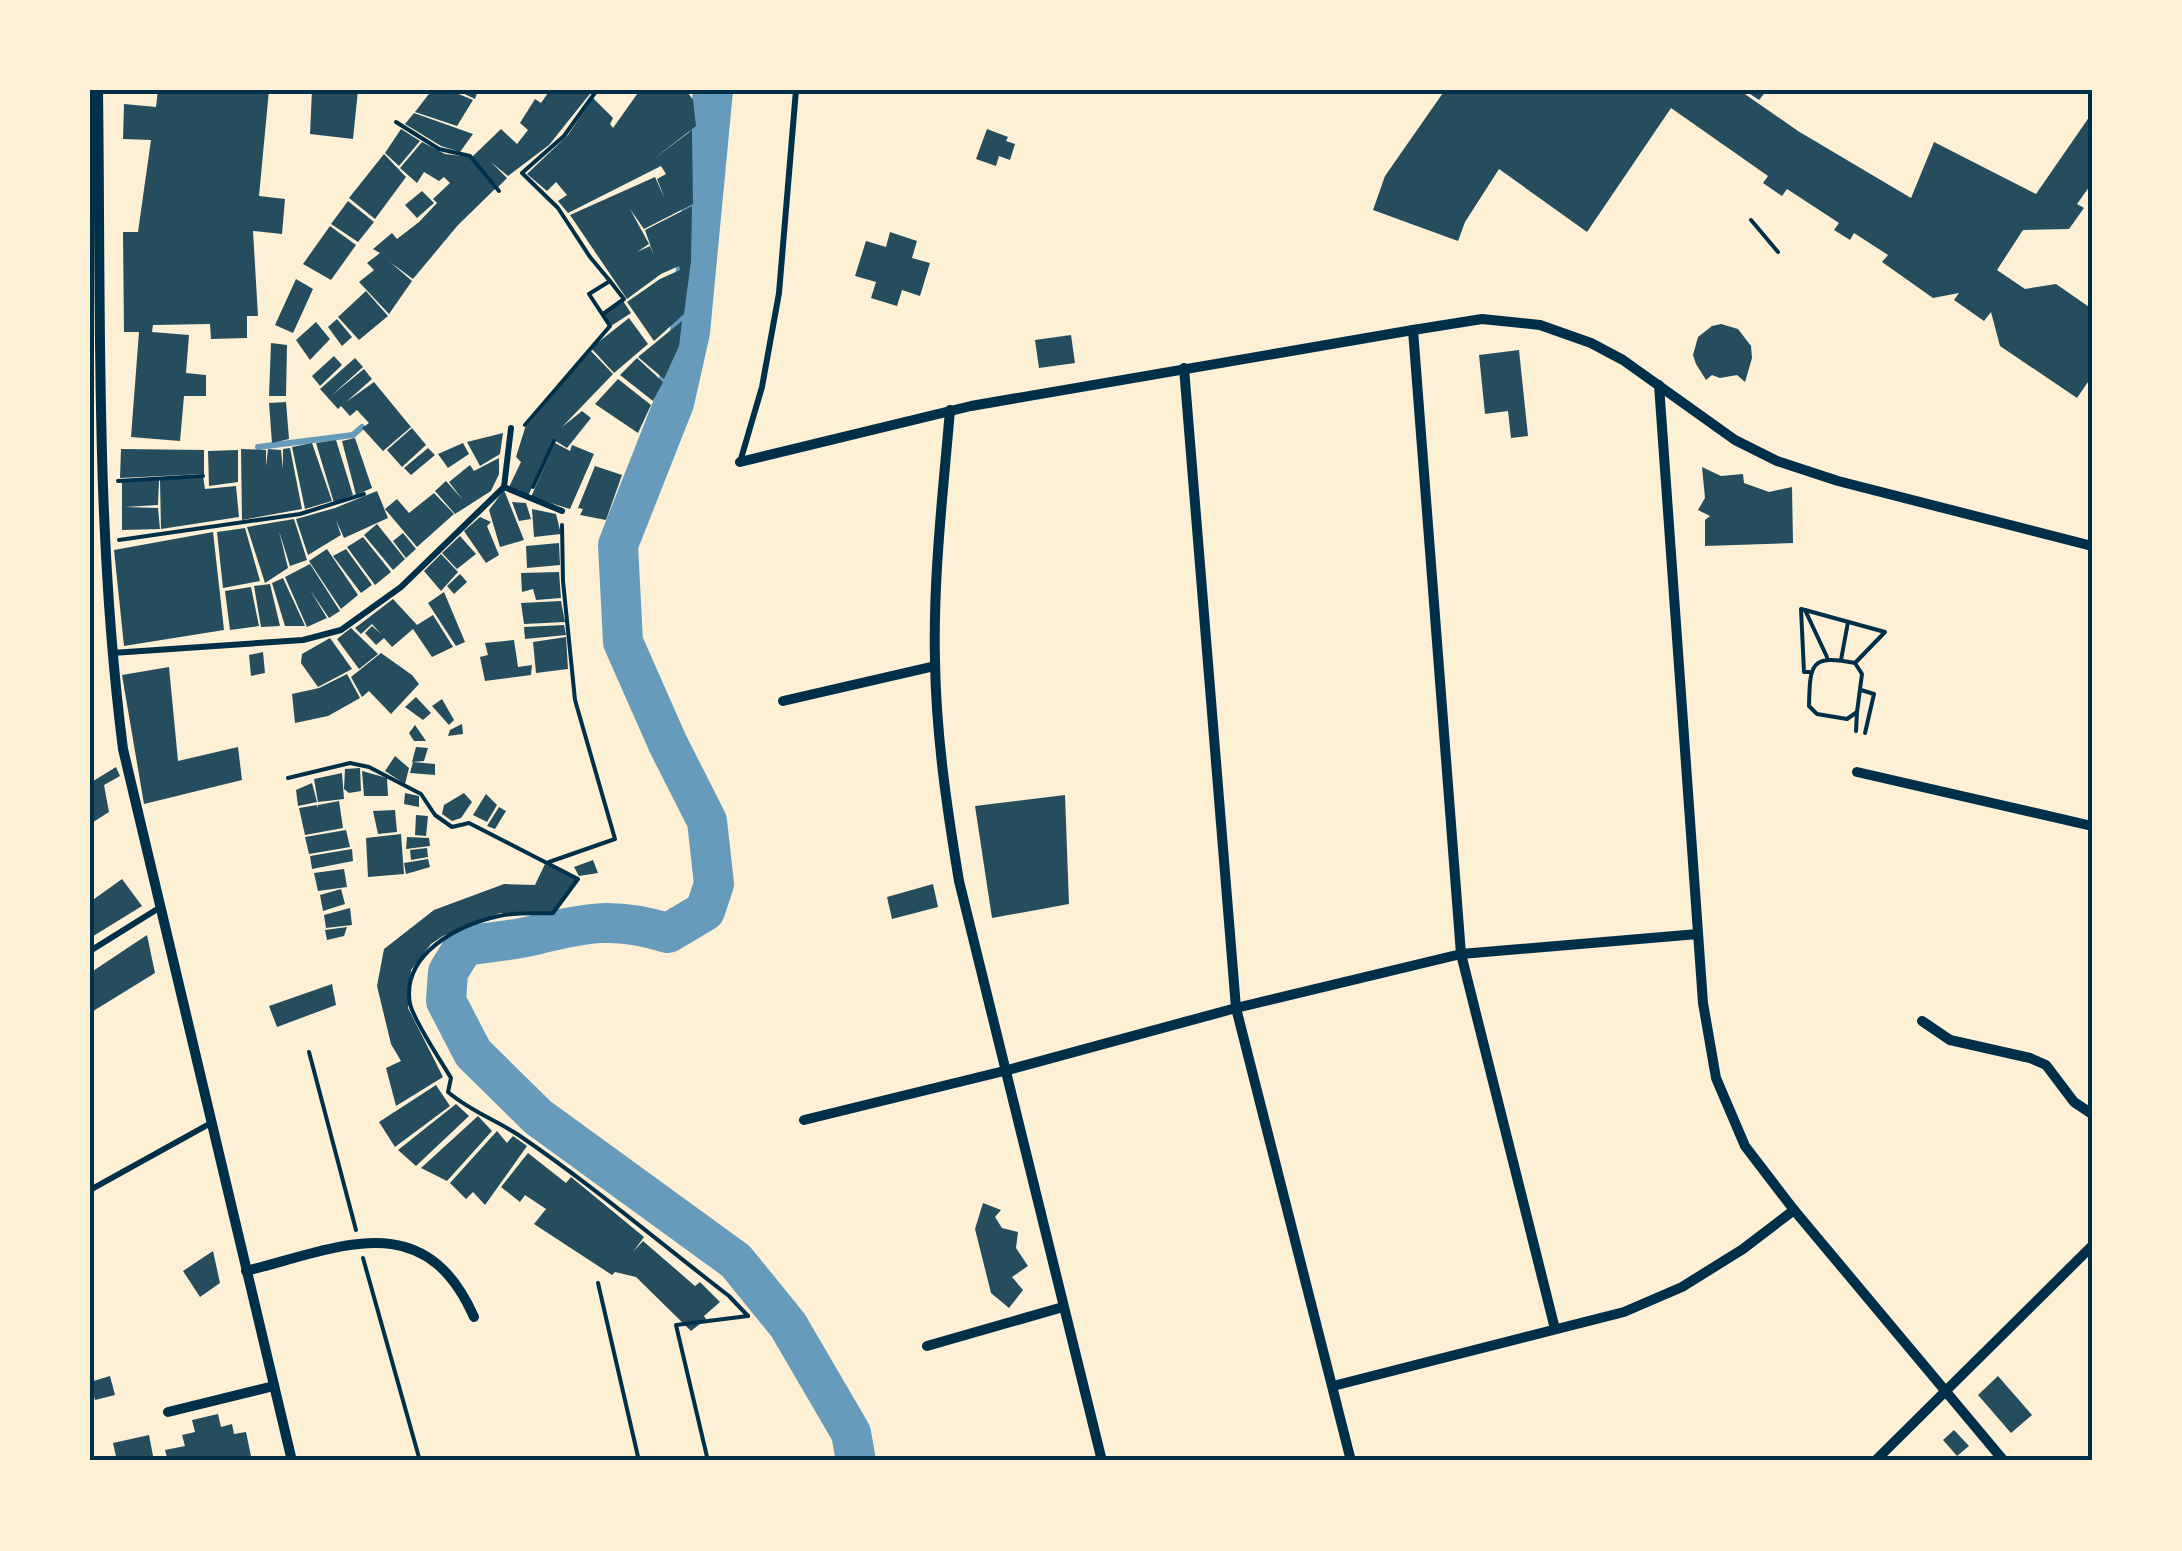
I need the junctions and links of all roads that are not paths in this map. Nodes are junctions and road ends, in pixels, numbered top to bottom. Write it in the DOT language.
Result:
graph roads {
  1 [pos="98,90"];
  2 [pos="796,90"];
  3 [pos="1412,330"];
  4 [pos="1184,368"];
  5 [pos="1659,385"];
  6 [pos="950,410"];
  7 [pos="96,426"];
  8 [pos="511,428"];
  9 [pos="740,462"];
  10 [pos="504,487"];
  11 [pos="562,511"];
  12 [pos="2092,546"];
  13 [pos="110,653"];
  14 [pos="935,666"];
  15 [pos="783,701"];
  16 [pos="1856,772"];
  17 [pos="2092,826"];
  18 [pos="159,908"];
  19 [pos="1698,934"];
  20 [pos="90,951"];
  21 [pos="1461,954"];
  22 [pos="1236,1008"];
  23 [pos="1922,1021"];
  24 [pos="1004,1071"];
  25 [pos="2092,1114"];
  26 [pos="804,1120"];
  27 [pos="212,1122"];
  28 [pos="90,1190"];
  29 [pos="1794,1210"];
  30 [pos="2092,1246"];
  31 [pos="246,1271"];
  32 [pos="1063,1307"];
  33 [pos="474,1316"];
  34 [pos="1555,1329"];
  35 [pos="927,1346"];
  36 [pos="274,1386"];
  37 [pos="1333,1386"];
  38 [pos="1947,1392"];
  39 [pos="168,1412"];
  40 [pos="292,1461"];
  41 [pos="1102,1461"];
  42 [pos="1351,1461"];
  43 [pos="1875,1461"];
  44 [pos="2004,1461"];
  1 -- 7 [label="street"];
  2 -- 9 [label="lane"];
  3 -- 4 [label="street"];
  3 -- 5 [label="street"];
  3 -- 21 [label="street"];
  4 -- 6 [label="street"];
  4 -- 22 [label="street"];
  5 -- 12 [label="street"];
  5 -- 19 [label="street"];
  6 -- 9 [label="street"];
  6 -- 14 [label="street"];
  7 -- 13 [label="street"];
  8 -- 10 [label="lane"];
  10 -- 11 [label="lane"];
  10 -- 13 [label="lane"];
  13 -- 18 [label="street"];
  14 -- 15 [label="street"];
  14 -- 24 [label="street"];
  16 -- 17 [label="street"];
  18 -- 20 [label="lane"];
  18 -- 27 [label="street"];
  19 -- 21 [label="street"];
  19 -- 29 [label="street"];
  21 -- 22 [label="street"];
  21 -- 34 [label="street"];
  22 -- 24 [label="street"];
  22 -- 37 [label="street"];
  23 -- 25 [label="street"];
  24 -- 26 [label="street"];
  24 -- 32 [label="street"];
  27 -- 28 [label="lane"];
  27 -- 31 [label="street"];
  29 -- 34 [label="street"];
  29 -- 38 [label="street"];
  30 -- 38 [label="street"];
  31 -- 33 [label="street"];
  31 -- 36 [label="street"];
  32 -- 35 [label="street"];
  32 -- 41 [label="street"];
  34 -- 37 [label="street"];
  36 -- 39 [label="street"];
  36 -- 40 [label="street"];
  37 -- 42 [label="street"];
  38 -- 43 [label="street"];
  38 -- 44 [label="street"];
}
